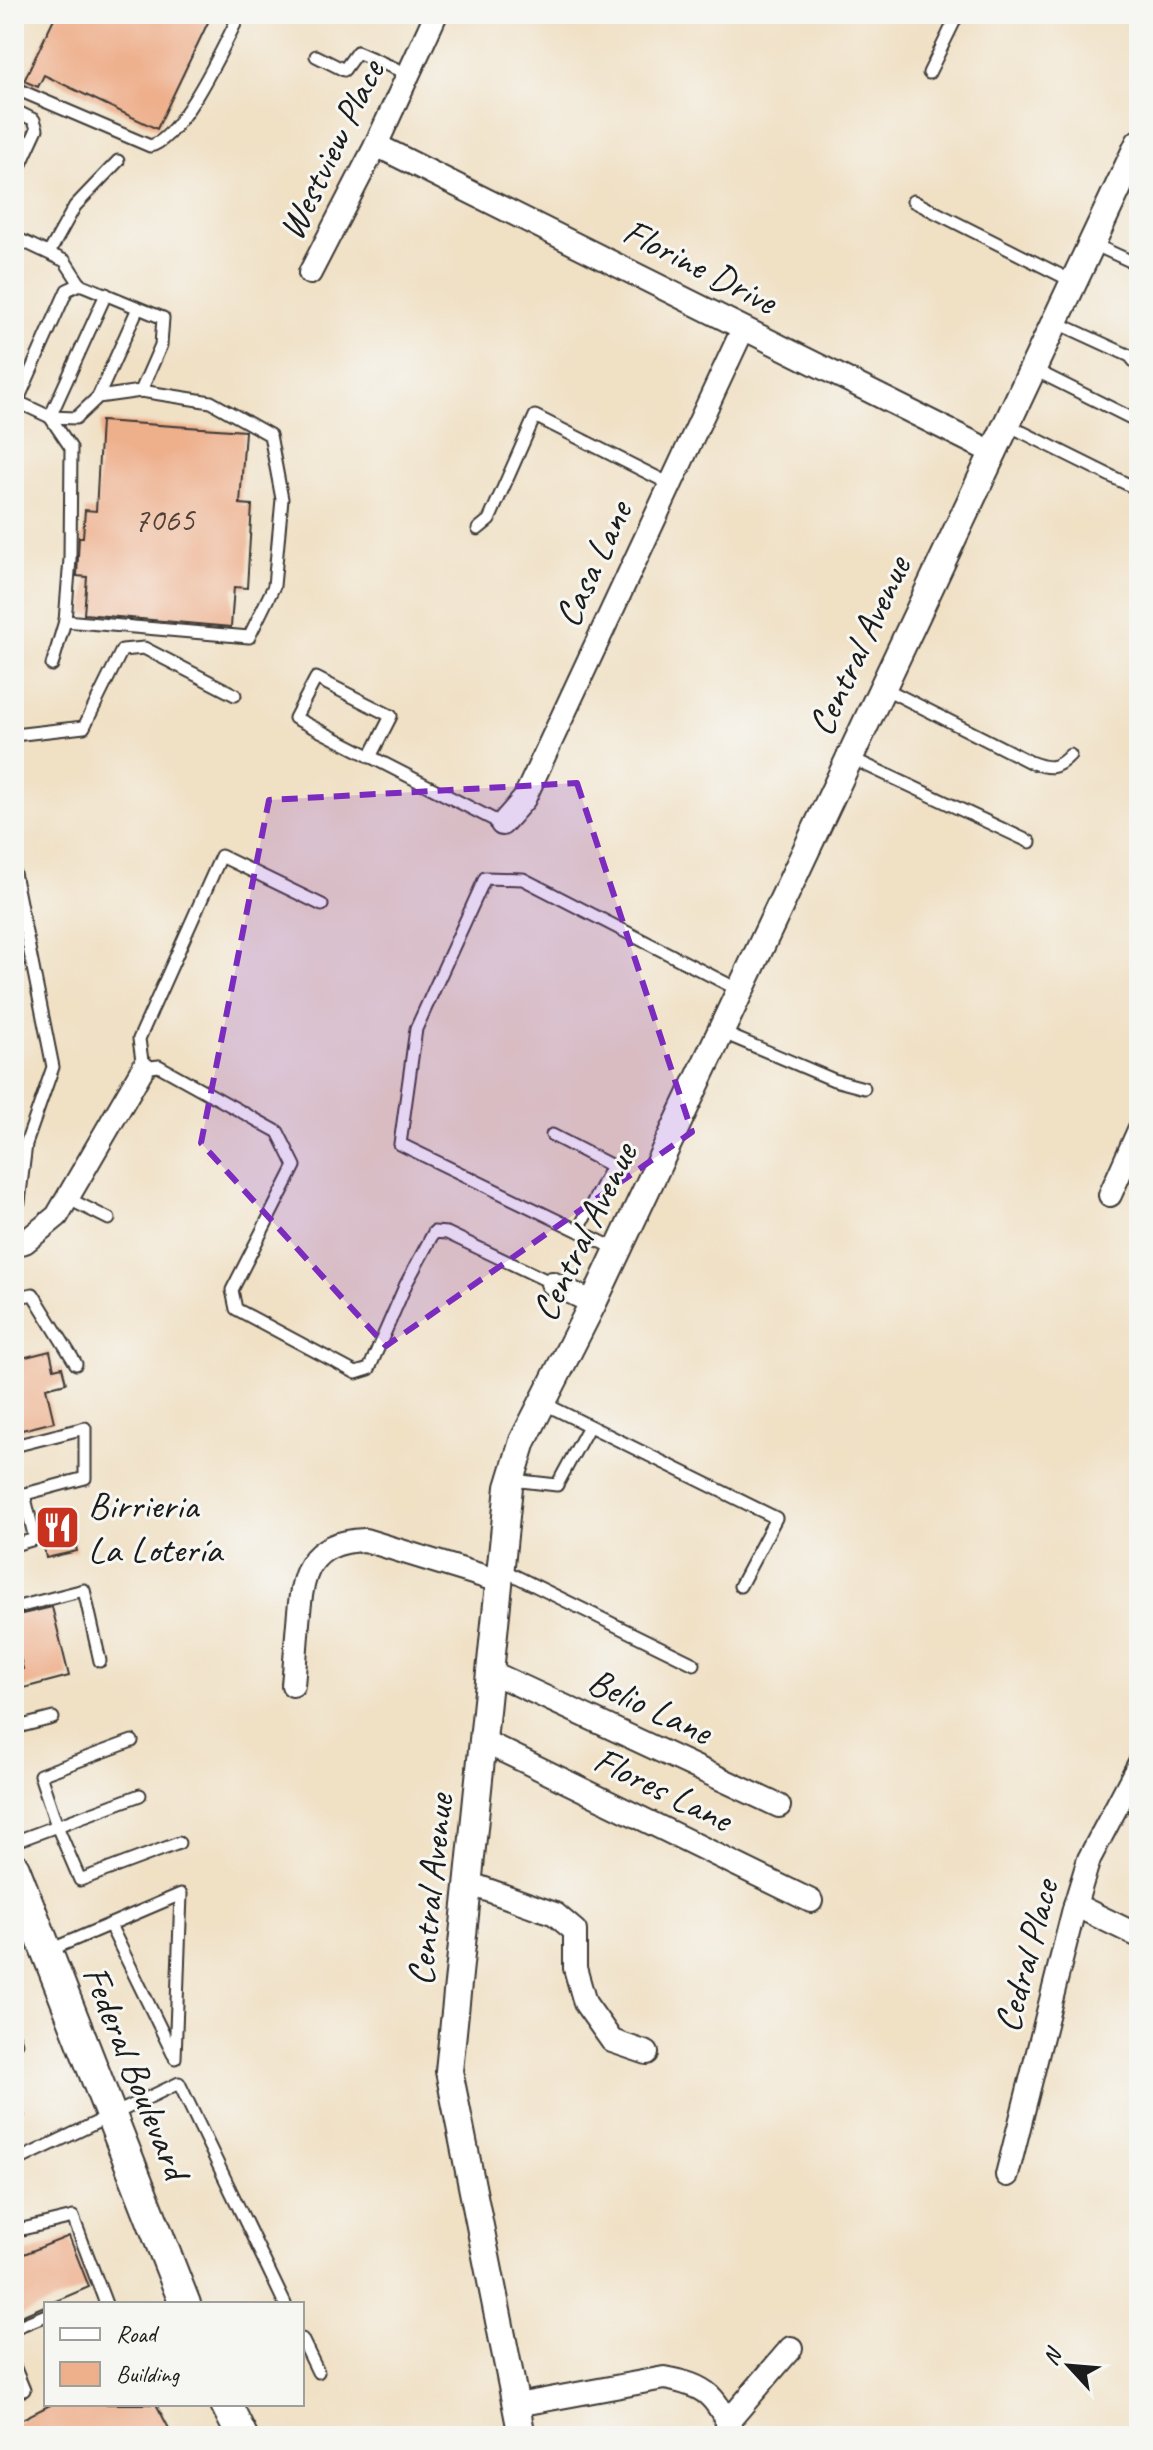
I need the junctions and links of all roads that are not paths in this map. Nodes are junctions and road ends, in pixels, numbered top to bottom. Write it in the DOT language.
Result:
graph roads {
  1 [pos="240,14"];
  2 [pos="436,14"];
  3 [pos="958,14"];
  4 [pos="316,56"];
  5 [pos="929,73"];
  6 [pos="408,74"];
  7 [pos="14,85"];
  8 [pos="14,110"];
  9 [pos="376,145"];
  10 [pos="1138,149"];
  11 [pos="118,161"];
  12 [pos="14,179"];
  13 [pos="913,201"];
  14 [pos="14,237"];
  15 [pos="1093,244"];
  16 [pos="49,253"];
  17 [pos="1139,265"];
  18 [pos="310,273"];
  19 [pos="1074,283"];
  20 [pos="80,284"];
  21 [pos="106,294"];
  22 [pos="138,308"];
  23 [pos="1055,322"];
  24 [pos="743,329"];
  25 [pos="1139,367"];
  26 [pos="1032,369"];
  27 [pos="141,391"];
  28 [pos="98,397"];
  29 [pos="16,401"];
  30 [pos="50,417"];
  31 [pos="1139,422"];
  32 [pos="1006,423"];
  33 [pos="992,452"];
  34 [pos="670,484"];
  35 [pos="1139,490"];
  36 [pos="478,529"];
  37 [pos="65,621"];
  38 [pos="52,665"];
  39 [pos="882,687"];
  40 [pos="235,695"];
  41 [pos="14,735"];
  42 [pos="1070,755"];
  43 [pos="370,757"];
  44 [pos="849,757"];
  45 [pos="502,824"];
  46 [pos="1030,842"];
  47 [pos="14,873"];
  48 [pos="322,905"];
  49 [pos="740,991"];
  50 [pos="721,1031"];
  51 [pos="143,1068"];
  52 [pos="864,1088"];
  53 [pos="1139,1130"];
  54 [pos="552,1135"];
  55 [pos="1110,1195"];
  56 [pos="67,1198"];
  57 [pos="14,1209"];
  58 [pos="109,1219"];
  59 [pos="578,1230"];
  60 [pos="14,1245"];
  61 [pos="618,1250"];
  62 [pos="552,1283"];
  63 [pos="14,1298"];
  64 [pos="593,1303"];
  65 [pos="76,1364"];
  66 [pos="543,1403"];
  67 [pos="589,1426"];
  68 [pos="14,1446"];
  69 [pos="512,1480"];
  70 [pos="19,1495"];
  71 [pos="14,1545"];
  72 [pos="500,1575"];
  73 [pos="740,1586"];
  74 [pos="14,1608"];
  75 [pos="100,1661"];
  76 [pos="694,1664"];
  77 [pos="491,1672"];
  78 [pos="293,1685"];
  79 [pos="53,1718"];
  80 [pos="14,1728"];
  81 [pos="132,1741"];
  82 [pos="483,1741"];
  83 [pos="1136,1775"];
  84 [pos="140,1795"];
  85 [pos="779,1806"];
  86 [pos="57,1826"];
  87 [pos="14,1842"];
  88 [pos="179,1843"];
  89 [pos="14,1868"];
  90 [pos="468,1883"];
  91 [pos="811,1901"];
  92 [pos="1075,1905"];
  93 [pos="110,1925"];
  94 [pos="1139,1936"];
  95 [pos="46,1952"];
  96 [pos="14,2037"];
  97 [pos="14,2047"];
  98 [pos="647,2053"];
  99 [pos="14,2104"];
  100 [pos="112,2117"];
  101 [pos="14,2118"];
  102 [pos="14,2162"];
  103 [pos="1007,2175"];
  104 [pos="14,2231"];
  105 [pos="105,2302"];
  106 [pos="184,2302"];
  107 [pos="284,2302"];
  108 [pos="44,2316"];
  109 [pos="14,2328"];
  110 [pos="304,2343"];
  111 [pos="791,2348"];
  112 [pos="14,2366"];
  113 [pos="318,2372"];
  114 [pos="24,2390"];
  115 [pos="517,2405"];
  116 [pos="227,2406"];
  117 [pos="730,2430"];
  118 [pos="242,2436"];
  119 [pos="522,2436"];
  1 -- 7 [label="lane"];
  2 -- 6 [label="street, Westview Place"];
  3 -- 5 [label="lane"];
  4 -- 6 [label="lane"];
  6 -- 9 [label="street, Westview Place"];
  8 -- 12 [label="lane"];
  9 -- 18 [label="street, Westview Place"];
  9 -- 24 [label="street, Florine Drive"];
  10 -- 15 [label="street, Central Avenue"];
  11 -- 16 [label="lane"];
  13 -- 19 [label="lane"];
  14 -- 16 [label="lane"];
  15 -- 17 [label="lane"];
  15 -- 19 [label="street, Central Avenue"];
  16 -- 20 [label="lane"];
  19 -- 23 [label="street, Central Avenue"];
  20 -- 21 [label="lane"];
  20 -- 29 [label="lane"];
  21 -- 22 [label="lane"];
  21 -- 30 [label="lane"];
  22 -- 27 [label="lane"];
  22 -- 28 [label="lane"];
  23 -- 25 [label="lane"];
  23 -- 26 [label="street, Central Avenue"];
  24 -- 33 [label="street, Florine Drive"];
  24 -- 34 [label="street, Casa Lane"];
  26 -- 31 [label="lane"];
  26 -- 32 [label="street, Central Avenue"];
  27 -- 28 [label="lane"];
  27 -- 37 [label="lane"];
  28 -- 30 [label="lane"];
  29 -- 30 [label="lane"];
  30 -- 37 [label="lane"];
  32 -- 33 [label="street, Central Avenue"];
  32 -- 35 [label="lane"];
  33 -- 39 [label="street, Central Avenue"];
  34 -- 36 [label="lane"];
  34 -- 45 [label="street, Casa Lane"];
  37 -- 38 [label="lane"];
  39 -- 42 [label="lane"];
  39 -- 44 [label="street, Central Avenue"];
  40 -- 41 [label="lane"];
  43 -- 43 [label="lane"];
  43 -- 45 [label="lane"];
  44 -- 46 [label="lane"];
  44 -- 49 [label="street, Central Avenue"];
  47 -- 57 [label="lane"];
  48 -- 51 [label="lane"];
  49 -- 50 [label="street, Central Avenue"];
  49 -- 59 [label="lane"];
  50 -- 52 [label="lane"];
  50 -- 61 [label="street, Central Avenue"];
  51 -- 56 [label="street"];
  51 -- 62 [label="lane"];
  53 -- 55 [label="street"];
  54 -- 59 [label="lane"];
  56 -- 58 [label="lane"];
  56 -- 60 [label="street"];
  59 -- 61 [label="lane"];
  61 -- 64 [label="street, Central Avenue"];
  62 -- 64 [label="street"];
  63 -- 65 [label="lane"];
  64 -- 66 [label="street, Central Avenue"];
  66 -- 67 [label="lane"];
  66 -- 69 [label="street, Central Avenue"];
  67 -- 69 [label="lane"];
  67 -- 73 [label="lane"];
  68 -- 70 [label="lane"];
  69 -- 72 [label="street, Central Avenue"];
  70 -- 71 [label="lane"];
  72 -- 76 [label="lane"];
  72 -- 77 [label="street, Central Avenue"];
  72 -- 78 [label="street"];
  74 -- 75 [label="lane"];
  77 -- 82 [label="street, Central Avenue"];
  77 -- 85 [label="street, Belio Lane"];
  79 -- 80 [label="lane"];
  81 -- 86 [label="lane"];
  82 -- 90 [label="street, Central Avenue"];
  82 -- 91 [label="street, Flores Lane"];
  83 -- 92 [label="street, Cedral Place"];
  84 -- 86 [label="lane"];
  86 -- 87 [label="lane"];
  86 -- 88 [label="lane"];
  89 -- 95 [label="main road, Federal Boulevard"];
  90 -- 98 [label="street"];
  90 -- 115 [label="street, Central Avenue"];
  92 -- 94 [label="street"];
  92 -- 103 [label="street, Cedral Place"];
  93 -- 93 [label="lane"];
  93 -- 95 [label="lane"];
  95 -- 100 [label="main road, Federal Boulevard"];
  96 -- 97 [label="lane"];
  99 -- 101 [label="lane"];
  100 -- 102 [label="lane"];
  100 -- 106 [label="main road, Federal Boulevard"];
  100 -- 107 [label="lane"];
  104 -- 105 [label="lane"];
  108 -- 109 [label="lane"];
  110 -- 113 [label="lane"];
  111 -- 117 [label="street"];
  112 -- 114 [label="lane"];
  115 -- 117 [label="street"];
  115 -- 119 [label="street, Central Avenue"];
  116 -- 118 [label="main road"];
}
